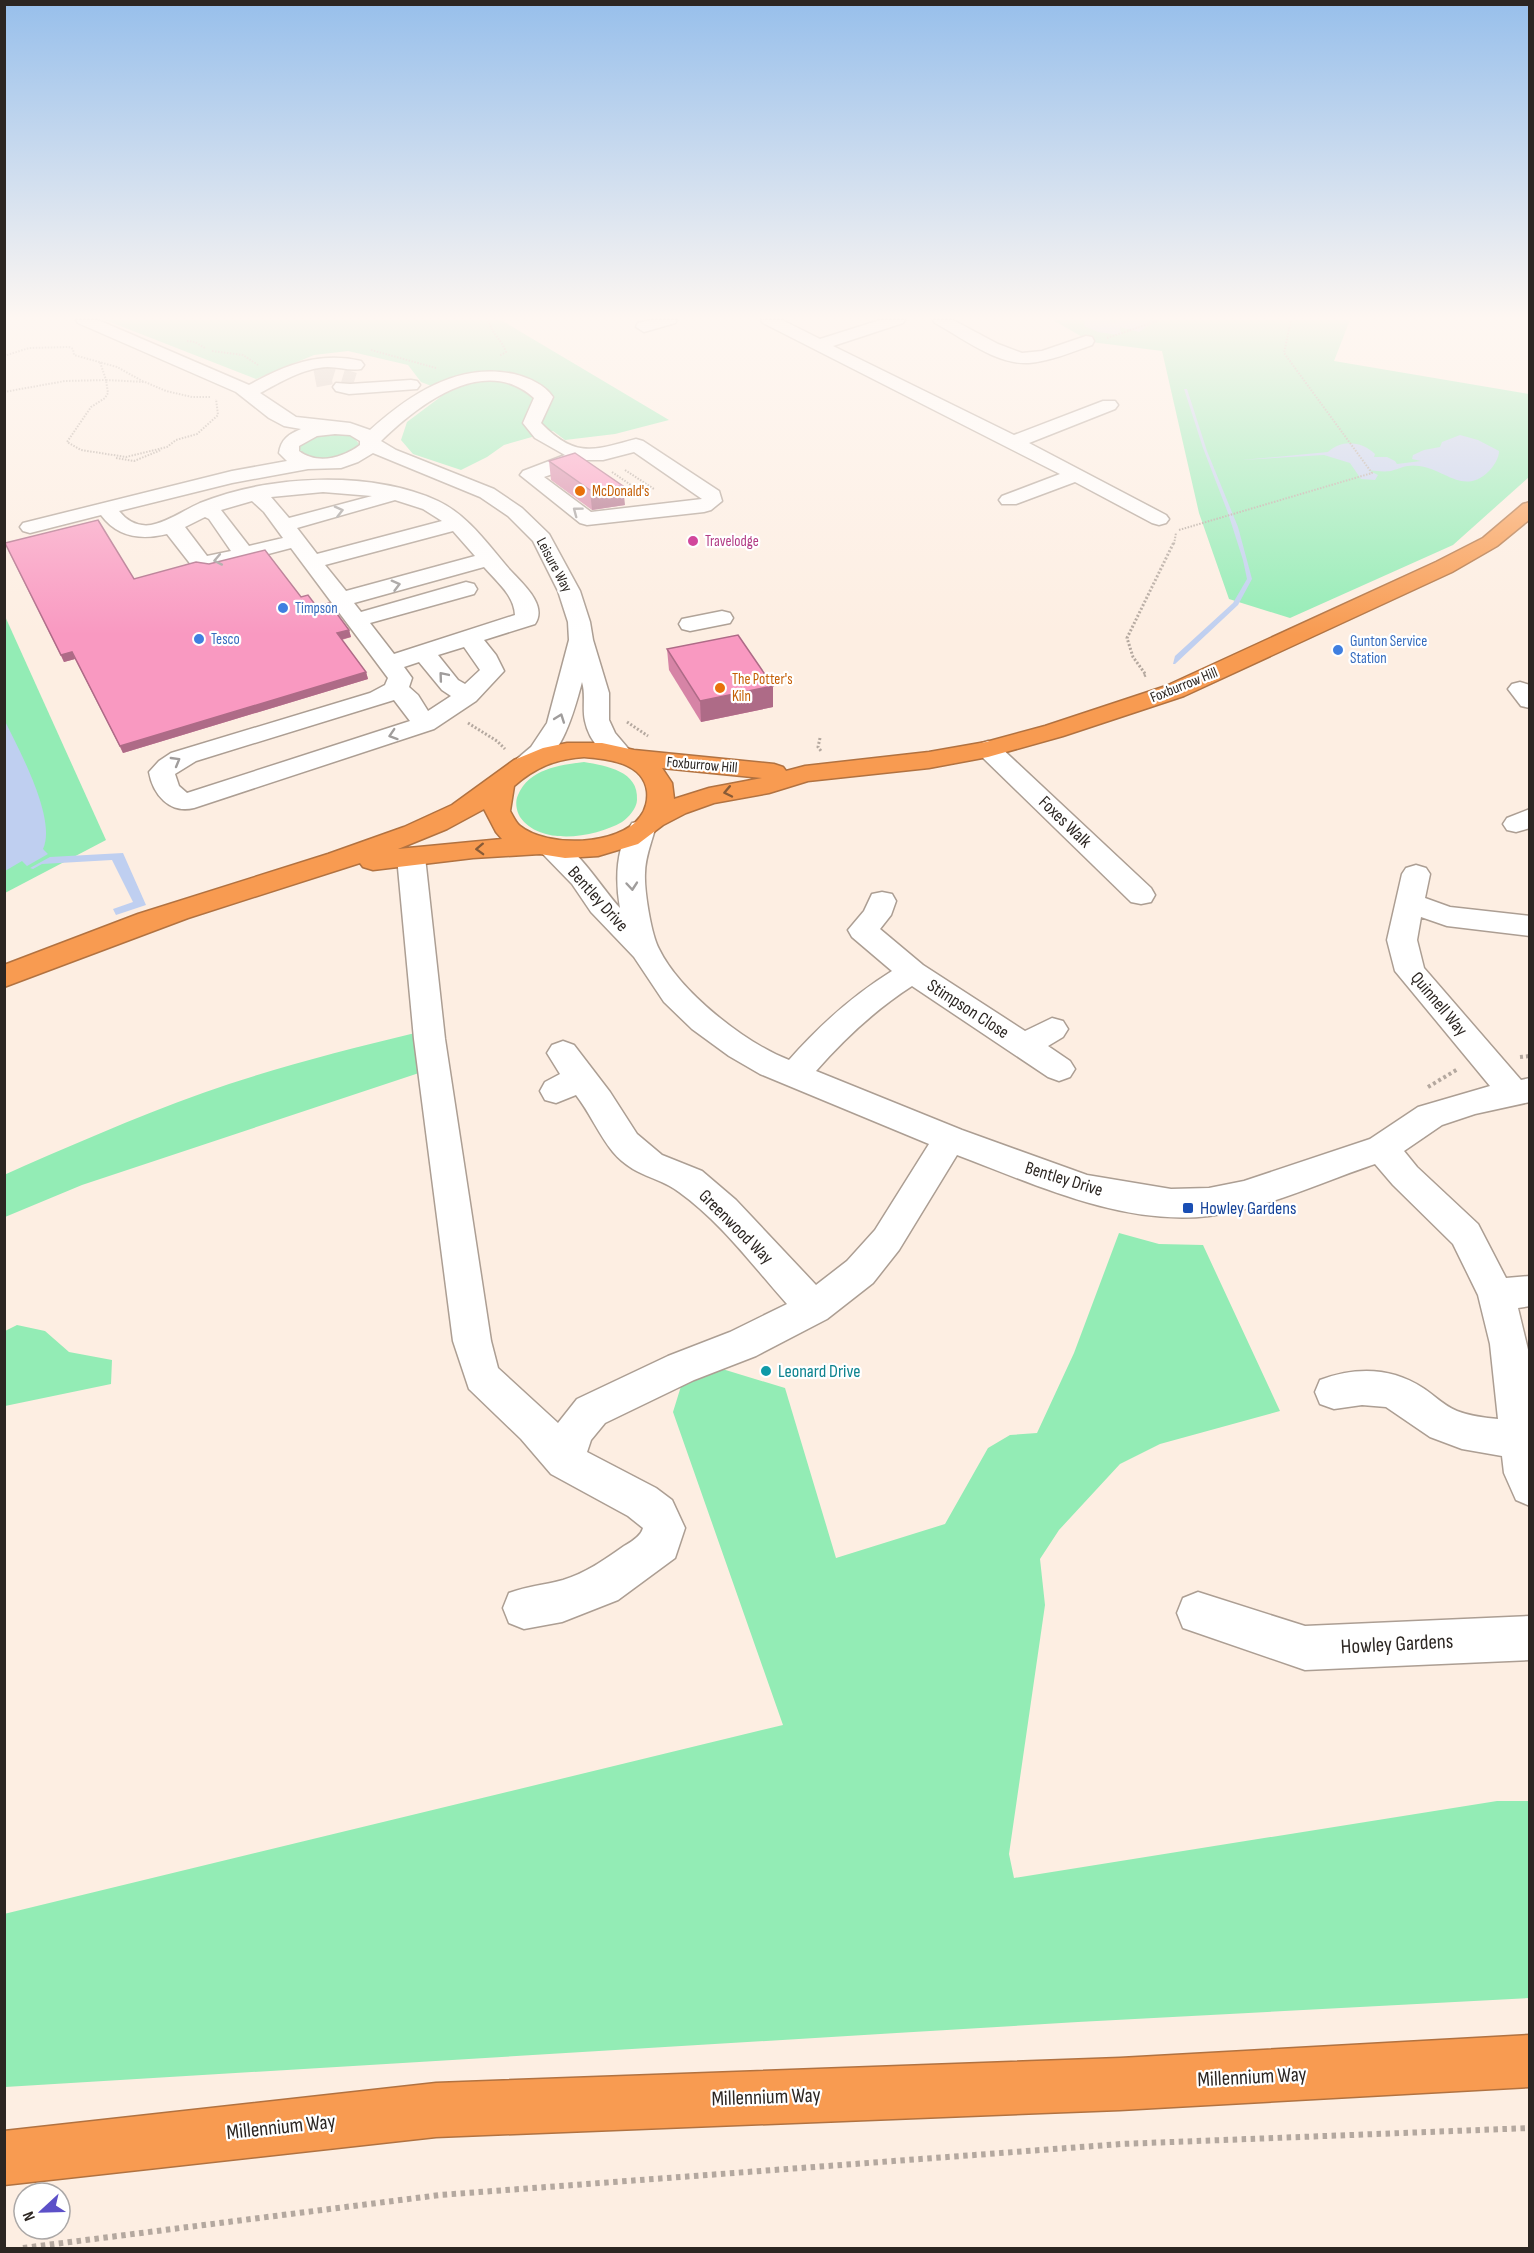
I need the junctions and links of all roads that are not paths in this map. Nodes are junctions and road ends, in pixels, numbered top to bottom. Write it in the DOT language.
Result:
graph roads {
  1 [pos="281,425"];
  2 [pos="316,425"];
  3 [pos="350,425"];
  4 [pos="387,425"];
  5 [pos="533,425"];
  6 [pos="979,425"];
  7 [pos="1057,425"];
  8 [pos="338,428"];
  9 [pos="370,442"];
  10 [pos="1013,442"];
  11 [pos="290,445"];
  12 [pos="577,455"];
  13 [pos="340,462"];
  14 [pos="309,463"];
  15 [pos="438,473"];
  16 [pos="1076,475"];
  17 [pos="232,477"];
  18 [pos="393,494"];
  19 [pos="1010,500"];
  20 [pos="433,506"];
  21 [pos="107,508"];
  22 [pos="205,508"];
  23 [pos="1530,508"];
  24 [pos="398,517"];
  25 [pos="1159,519"];
  26 [pos="280,522"];
  27 [pos="456,524"];
  28 [pos="168,525"];
  29 [pos="30,527"];
  30 [pos="319,537"];
  31 [pos="472,541"];
  32 [pos="449,547"];
  33 [pos="244,554"];
  34 [pos="488,559"];
  35 [pos="318,571"];
  36 [pos="347,574"];
  37 [pos="505,578"];
  38 [pos="339,600"];
  39 [pos="526,605"];
  40 [pos="722,618"];
  41 [pos="356,620"];
  42 [pos="690,624"];
  43 [pos="470,639"];
  44 [pos="581,640"];
  45 [pos="424,653"];
  46 [pos="384,654"];
  47 [pos="396,689"];
  48 [pos="467,696"];
  49 [pos="436,718"];
  50 [pos="216,747"];
  51 [pos="988,749"];
  52 [pos="626,756"];
  53 [pos="525,763"];
  54 [pos="814,765"];
  55 [pos="501,783"];
  56 [pos="229,789"];
  57 [pos="647,825"];
  58 [pos="545,848"];
  59 [pos="411,857"];
  60 [pos="327,865"];
  61 [pos="1416,874"];
  62 [pos="1141,895"];
  63 [pos="882,901"];
  64 [pos="1410,903"];
  65 [pos="1530,926"];
  66 [pos="644,950"];
  67 [pos="912,972"];
  68 [pos="4,977"];
  69 [pos="1052,1029"];
  70 [pos="1024,1046"];
  71 [pos="1059,1069"];
  72 [pos="566,1074"];
  73 [pos="795,1075"];
  74 [pos="1521,1091"];
  75 [pos="950,1140"];
  76 [pos="1382,1148"];
  77 [pos="1513,1293"];
  78 [pos="814,1308"];
  79 [pos="1334,1392"];
  80 [pos="1521,1440"];
  81 [pos="565,1461"];
  82 [pos="1530,1487"];
  83 [pos="524,1608"];
  84 [pos="1198,1613"];
  85 [pos="1530,1638"];
  86 [pos="1530,2061"];
  87 [pos="4,2158"];
  1 -- 11 [label="street, Leisure Way"];
  2 -- 8 [label="street, Leisure Way"];
  3 -- 8 [label="street"];
  4 -- 9 [label="street"];
  5 -- 12 [label="street"];
  6 -- 10 [label="street"];
  7 -- 10 [label="street"];
  8 -- 9 [label="street, Leisure Way"];
  8 -- 11 [label="street"];
  9 -- 13 [label="street, Leisure Way"];
  9 -- 15 [label="street, Leisure Way"];
  10 -- 16 [label="street"];
  11 -- 14 [label="street, Leisure Way"];
  11 -- 17 [label="street"];
  12 -- 12 [label="street, one-way"];
  13 -- 14 [label="street, Leisure Way"];
  13 -- 15 [label="street, Leisure Way"];
  14 -- 17 [label="street"];
  15 -- 44 [label="street, Leisure Way"];
  16 -- 19 [label="street"];
  16 -- 25 [label="street"];
  17 -- 21 [label="street"];
  18 -- 20 [label="street"];
  26 -- 18 [label="street, one-way"];
  18 -- 26 [label="street"];
  20 -- 24 [label="street"];
  20 -- 27 [label="street"];
  21 -- 28 [label="street"];
  21 -- 29 [label="street"];
  22 -- 26 [label="street"];
  22 -- 28 [label="street"];
  22 -- 33 [label="street"];
  23 -- 51 [label="highway, Foxburrow Hill"];
  26 -- 30 [label="street"];
  26 -- 33 [label="street"];
  26 -- 35 [label="street"];
  27 -- 31 [label="street"];
  27 -- 35 [label="street"];
  33 -- 28 [label="street, one-way"];
  31 -- 32 [label="street"];
  31 -- 34 [label="street"];
  34 -- 37 [label="street"];
  38 -- 34 [label="street, one-way"];
  35 -- 36 [label="street"];
  35 -- 38 [label="street"];
  37 -- 39 [label="street"];
  37 -- 41 [label="street"];
  38 -- 41 [label="street"];
  39 -- 43 [label="street"];
  39 -- 46 [label="street"];
  40 -- 42 [label="street"];
  41 -- 46 [label="street"];
  43 -- 45 [label="street"];
  43 -- 48 [label="street"];
  44 -- 52 [label="street, Leisure Way"];
  53 -- 44 [label="street, Leisure Way, one-way"];
  45 -- 46 [label="street"];
  48 -- 45 [label="street, one-way"];
  46 -- 47 [label="street"];
  47 -- 49 [label="street"];
  47 -- 50 [label="street"];
  48 -- 49 [label="street"];
  49 -- 56 [label="street, one-way"];
  50 -- 56 [label="street"];
  56 -- 50 [label="street, one-way"];
  51 -- 54 [label="highway, Foxburrow Hill"];
  51 -- 62 [label="street, Foxes Walk"];
  52 -- 53 [label="highway"];
  52 -- 54 [label="highway, Foxburrow Hill"];
  52 -- 57 [label="highway"];
  53 -- 55 [label="highway"];
  54 -- 57 [label="highway, Foxburrow Hill, one-way"];
  55 -- 58 [label="highway"];
  55 -- 60 [label="highway"];
  57 -- 58 [label="highway"];
  57 -- 66 [label="street, Bentley Drive, one-way"];
  58 -- 59 [label="highway, one-way"];
  58 -- 66 [label="street, Bentley Drive"];
  59 -- 60 [label="highway"];
  59 -- 81 [label="street"];
  60 -- 68 [label="highway"];
  61 -- 64 [label="street, Quinnell Way"];
  63 -- 67 [label="street, Stimpson Close"];
  64 -- 65 [label="street"];
  64 -- 74 [label="street, Quinnell Way"];
  66 -- 73 [label="street, Bentley Drive"];
  67 -- 70 [label="street, Stimpson Close"];
  67 -- 73 [label="street, Stimpson Close"];
  69 -- 70 [label="street, Stimpson Close"];
  70 -- 71 [label="street, Stimpson Close"];
  72 -- 78 [label="street, Greenwood Way"];
  73 -- 75 [label="street, Bentley Drive"];
  74 -- 76 [label="street, Bentley Drive"];
  75 -- 76 [label="street, Bentley Drive"];
  75 -- 78 [label="street"];
  76 -- 77 [label="street"];
  77 -- 80 [label="street"];
  78 -- 81 [label="street"];
  79 -- 80 [label="street"];
  80 -- 82 [label="street"];
  81 -- 83 [label="street"];
  84 -- 85 [label="street, Howley Gardens"];
  86 -- 87 [label="highway, Millennium Way"];
}
